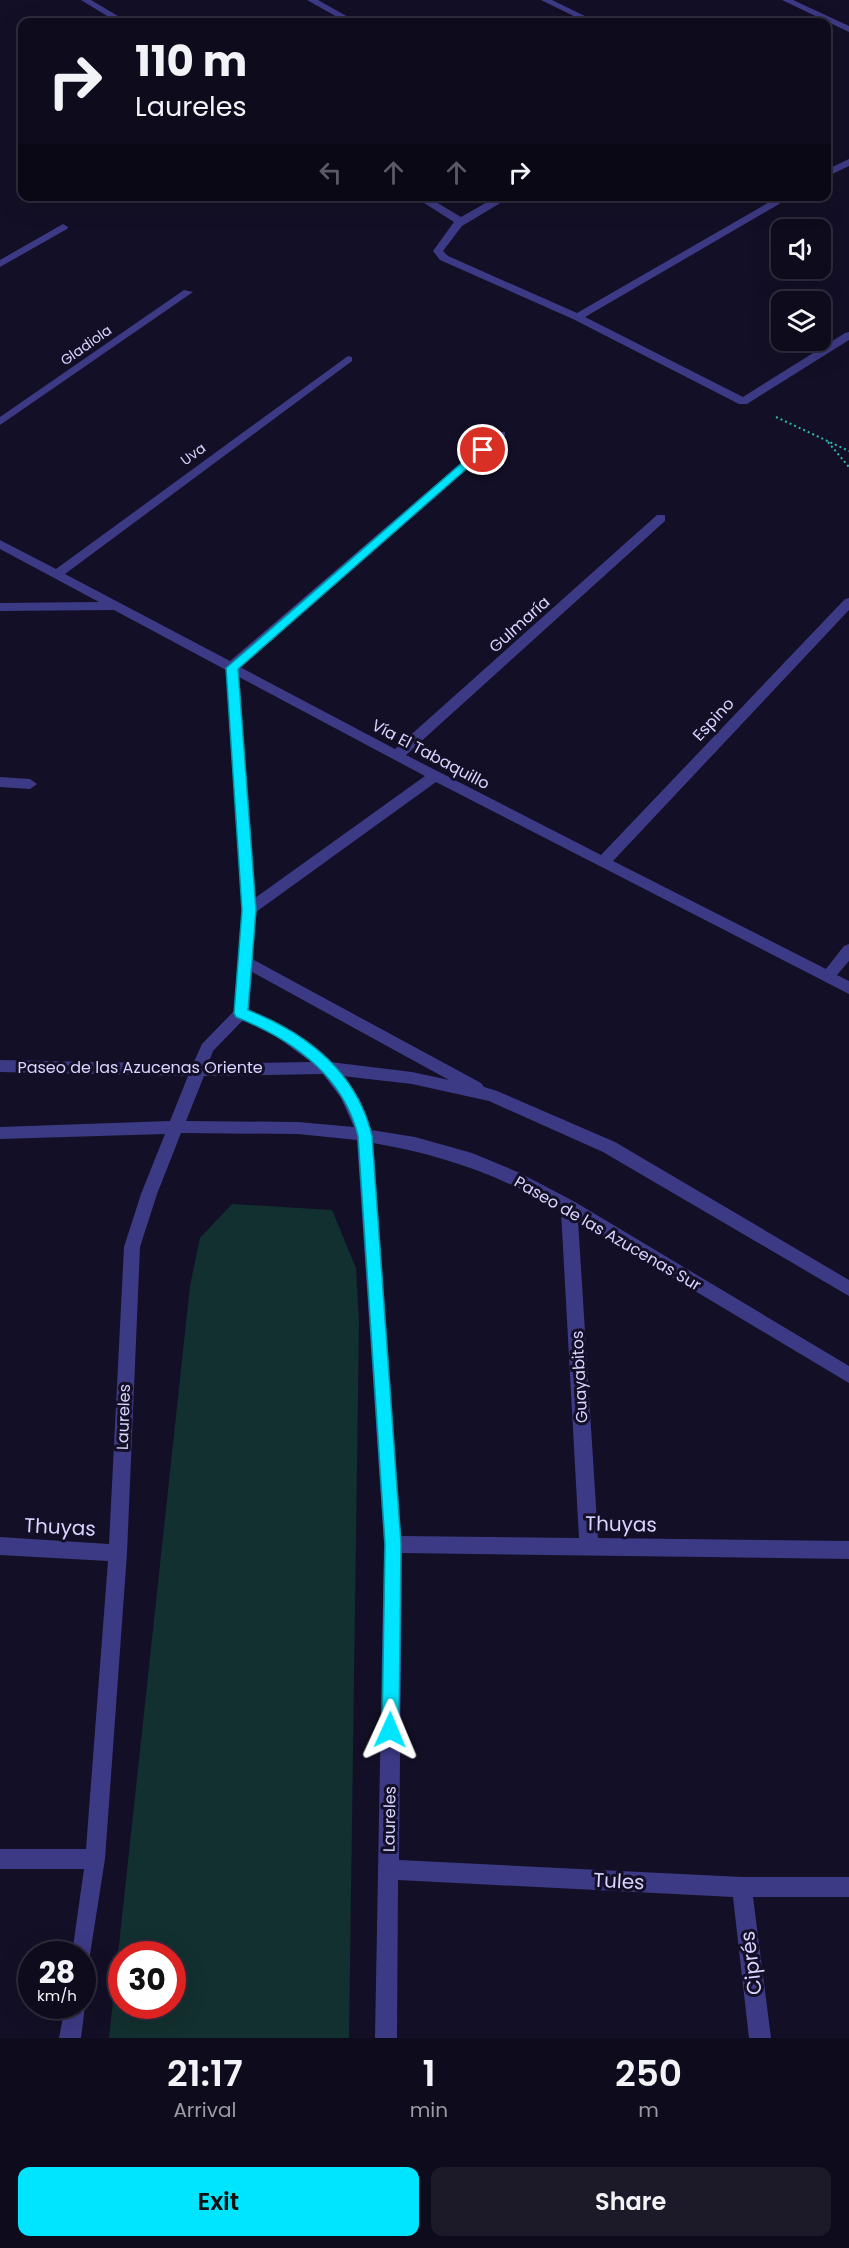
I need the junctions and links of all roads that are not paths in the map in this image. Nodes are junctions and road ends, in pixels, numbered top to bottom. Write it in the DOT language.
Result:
graph roads {
  1 [pos="85,0"];
  2 [pos="311,0"];
  3 [pos="545,0"];
  4 [pos="786,0"];
  5 [pos="116,18"];
  6 [pos="345,18"];
  7 [pos="583,18"];
  8 [pos="829,18"];
  9 [pos="831,19"];
  10 [pos="846,25"];
  11 [pos="831,30"];
  12 [pos="849,162"];
  13 [pos="831,171"];
  14 [pos="426,201"];
  15 [pos="498,201"];
  16 [pos="779,201"];
  17 [pos="460,221"];
  18 [pos="63,227"];
  19 [pos="0,264"];
  20 [pos="188,292"];
  21 [pos="577,317"];
  22 [pos="849,335"];
  23 [pos="348,358"];
  24 [pos="0,422"];
  25 [pos="501,434"];
  26 [pos="662,518"];
  27 [pos="0,544"];
  28 [pos="57,574"];
  29 [pos="849,602"];
  30 [pos="118,606"];
  31 [pos="0,607"];
  32 [pos="232,668"];
  33 [pos="398,754"];
  34 [pos="435,776"];
  35 [pos="0,782"];
  36 [pos="30,784"];
  37 [pos="604,861"];
  38 [pos="249,910"];
  39 [pos="849,950"];
  40 [pos="245,962"];
  41 [pos="828,977"];
  42 [pos="849,988"];
  43 [pos="241,1013"];
  44 [pos="0,1066"];
  45 [pos="330,1068"];
  46 [pos="198,1070"];
  47 [pos="492,1095"];
  48 [pos="175,1128"];
  49 [pos="0,1133"];
  50 [pos="365,1136"];
  51 [pos="569,1207"];
  52 [pos="849,1289"];
  53 [pos="849,1375"];
  54 [pos="393,1544"];
  55 [pos="0,1546"];
  56 [pos="589,1546"];
  57 [pos="849,1550"];
  58 [pos="118,1553"];
  59 [pos="0,1859"];
  60 [pos="95,1859"];
  61 [pos="389,1870"];
  62 [pos="742,1887"];
  63 [pos="849,1887"];
  64 [pos="84,1941"];
  65 [pos="73,2019"];
  66 [pos="70,2038"];
  67 [pos="386,2038"];
  68 [pos="760,2038"];
  1 -- 5 [label="street"];
  2 -- 6 [label="street"];
  3 -- 7 [label="street"];
  4 -- 8 [label="street"];
  9 -- 10 [label="street"];
  10 -- 11 [label="street"];
  12 -- 13 [label="street"];
  14 -- 17 [label="street"];
  15 -- 17 [label="street"];
  16 -- 21 [label="street"];
  17 -- 21 [label="street"];
  18 -- 19 [label="street"];
  20 -- 24 [label="street, Gladiola"];
  21 -- 22 [label="street"];
  23 -- 28 [label="street, Uva"];
  25 -- 32 [label="street"];
  26 -- 33 [label="street, Gulmaría"];
  27 -- 28 [label="street, Vía El Tabaquillo"];
  28 -- 30 [label="street, Vía El Tabaquillo"];
  29 -- 37 [label="street, Espino"];
  30 -- 31 [label="street"];
  30 -- 32 [label="street, Vía El Tabaquillo"];
  32 -- 33 [label="street, Vía El Tabaquillo"];
  32 -- 38 [label="street"];
  33 -- 34 [label="street, Vía El Tabaquillo"];
  34 -- 37 [label="street, Vía El Tabaquillo"];
  34 -- 38 [label="street"];
  35 -- 36 [label="street"];
  37 -- 41 [label="street, Vía El Tabaquillo"];
  38 -- 40 [label="street"];
  39 -- 41 [label="street"];
  40 -- 43 [label="street"];
  40 -- 47 [label="street"];
  41 -- 42 [label="street, Vía El Tabaquillo"];
  43 -- 45 [label="street, Laureles"];
  43 -- 46 [label="street, Laureles"];
  44 -- 46 [label="street, Paseo de las Azucenas Oriente"];
  45 -- 46 [label="street, Paseo de las Azucenas Oriente"];
  45 -- 47 [label="street"];
  45 -- 50 [label="street, Laureles"];
  46 -- 48 [label="street, Laureles"];
  47 -- 52 [label="street"];
  48 -- 49 [label="street"];
  48 -- 50 [label="street, Paseo de las Azucenas Sur"];
  48 -- 58 [label="street, Laureles"];
  50 -- 51 [label="street, Paseo de las Azucenas Sur"];
  50 -- 54 [label="street, Laureles"];
  51 -- 53 [label="street, Paseo de las Azucenas Sur"];
  51 -- 56 [label="street, Guayabitos"];
  54 -- 56 [label="street, Thuyas"];
  54 -- 61 [label="street, Laureles"];
  55 -- 58 [label="street, Thuyas"];
  56 -- 57 [label="street, Thuyas"];
  58 -- 60 [label="street, Laureles"];
  59 -- 60 [label="street"];
  60 -- 64 [label="street, Laureles"];
  61 -- 62 [label="street, Tules"];
  61 -- 67 [label="street, Laureles"];
  62 -- 63 [label="street, Tules"];
  62 -- 68 [label="street, Ciprés"];
  65 -- 66 [label="street"];
}
